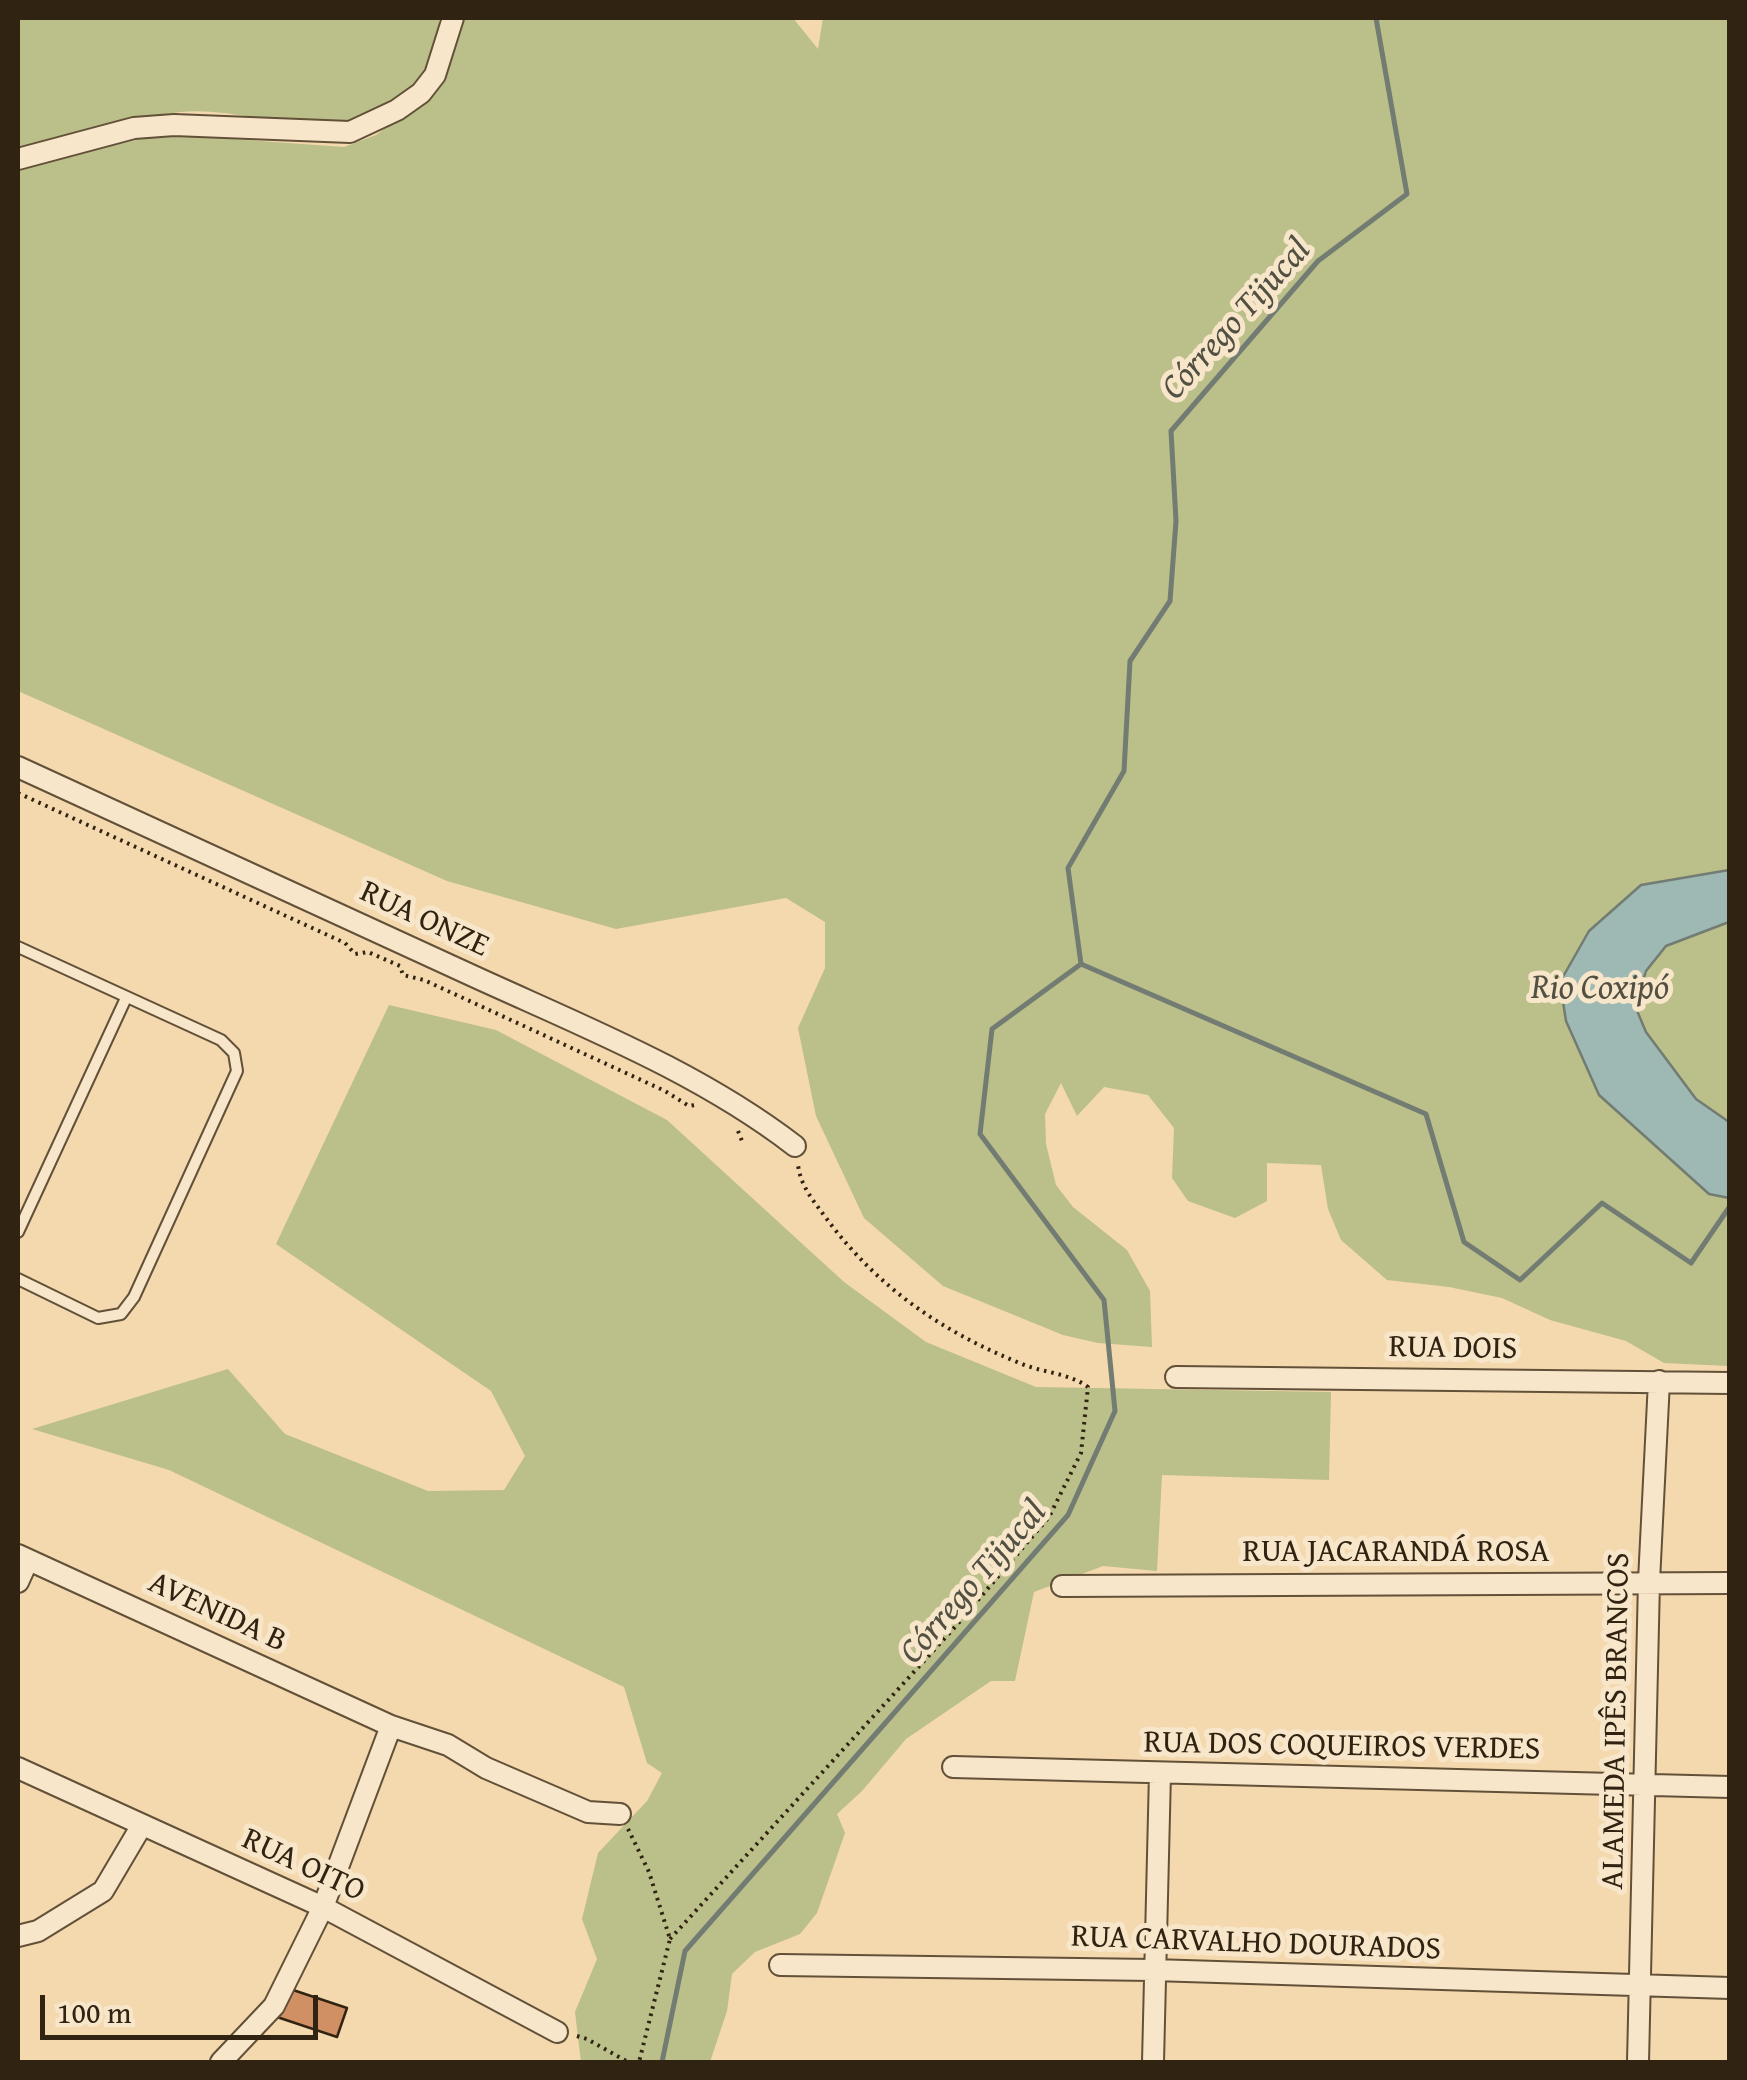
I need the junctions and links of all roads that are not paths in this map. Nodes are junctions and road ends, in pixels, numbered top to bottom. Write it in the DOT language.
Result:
graph roads {
  1 [pos="454,18"];
  2 [pos="18,160"];
  3 [pos="18,767"];
  4 [pos="18,947"];
  5 [pos="126,998"];
  6 [pos="795,1146"];
  7 [pos="18,1232"];
  8 [pos="18,1280"];
  9 [pos="1176,1377"];
  10 [pos="1659,1381"];
  11 [pos="1730,1383"];
  12 [pos="23,1557"];
  13 [pos="1649,1581"];
  14 [pos="18,1582"];
  15 [pos="1730,1583"];
  16 [pos="1062,1586"];
  17 [pos="391,1726"];
  18 [pos="953,1767"];
  19 [pos="18,1768"];
  20 [pos="1160,1773"];
  21 [pos="1646,1785"];
  22 [pos="1730,1787"];
  23 [pos="620,1814"];
  24 [pos="142,1824"];
  25 [pos="323,1906"];
  26 [pos="18,1936"];
  27 [pos="780,1965"];
  28 [pos="1154,1970"];
  29 [pos="1641,1985"];
  30 [pos="1730,1988"];
  31 [pos="558,2032"];
  32 [pos="220,2062"];
  33 [pos="1153,2062"];
  34 [pos="1638,2062"];
  1 -- 2 [label="street"];
  3 -- 6 [label="street, RUA ONZE"];
  4 -- 5 [label="lane"];
  5 -- 7 [label="lane"];
  5 -- 8 [label="lane"];
  9 -- 10 [label="street, RUA DOIS"];
  10 -- 11 [label="street, RUA DOIS"];
  10 -- 13 [label="street, ALAMEDA IPÊS BRANCOS"];
  12 -- 14 [label="street"];
  12 -- 17 [label="street, AVENIDA B"];
  13 -- 15 [label="street, RUA JACARANDÁ ROSA"];
  13 -- 16 [label="street, RUA JACARANDÁ ROSA"];
  13 -- 21 [label="street, ALAMEDA IPÊS BRANCOS"];
  17 -- 23 [label="street, AVENIDA B"];
  17 -- 25 [label="street"];
  18 -- 20 [label="street, RUA DOS COQUEIROS VERDES"];
  19 -- 24 [label="street, RUA OITO"];
  20 -- 21 [label="street, RUA DOS COQUEIROS VERDES"];
  20 -- 28 [label="street"];
  21 -- 22 [label="street, RUA DOS COQUEIROS VERDES"];
  21 -- 29 [label="street, ALAMEDA IPÊS BRANCOS"];
  24 -- 25 [label="street, RUA OITO"];
  24 -- 26 [label="street"];
  25 -- 31 [label="street, RUA OITO"];
  25 -- 32 [label="street"];
  27 -- 28 [label="street, RUA CARVALHO DOURADOS"];
  28 -- 29 [label="street, RUA CARVALHO DOURADOS"];
  28 -- 33 [label="street"];
  29 -- 30 [label="street, RUA CARVALHO DOURADOS"];
  29 -- 34 [label="street, ALAMEDA IPÊS BRANCOS"];
}
